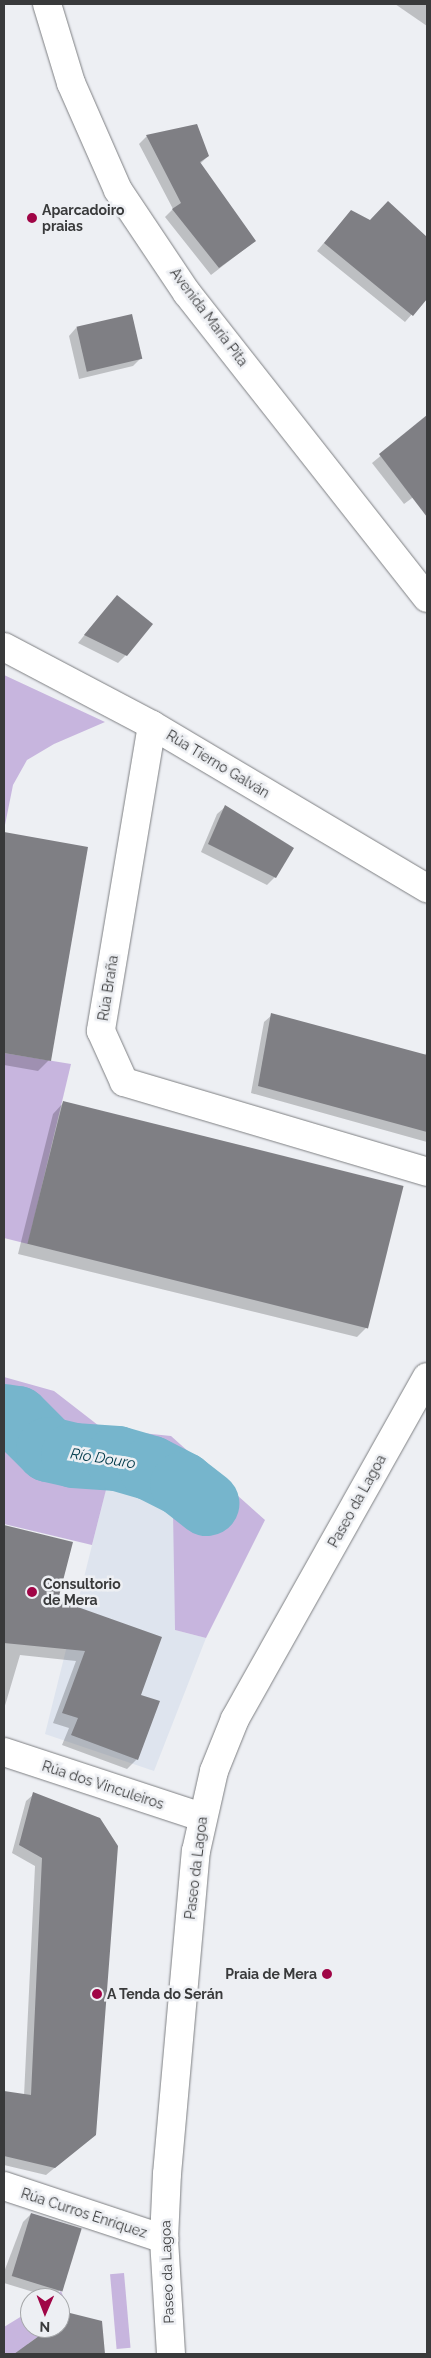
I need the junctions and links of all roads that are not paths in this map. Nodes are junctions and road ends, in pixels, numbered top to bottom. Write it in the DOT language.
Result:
graph roads {
  1 [pos="47,4"];
  2 [pos="427,598"];
  3 [pos="4,648"];
  4 [pos="152,725"];
  5 [pos="427,888"];
  6 [pos="427,1172"];
  7 [pos="427,1377"];
  8 [pos="4,1752"];
  9 [pos="202,1817"];
  10 [pos="4,2186"];
  11 [pos="164,2239"];
  12 [pos="171,2354"];
  1 -- 2 [label="main road, Avenida María Pita"];
  3 -- 4 [label="main road, Rúa Tierno Galván"];
  4 -- 5 [label="main road, Rúa Tierno Galván"];
  4 -- 6 [label="main road, Rúa Braña"];
  7 -- 9 [label="main road, Paseo da Lagoa"];
  8 -- 9 [label="main road, Rúa dos Vinculeiros"];
  9 -- 11 [label="main road, Paseo da Lagoa"];
  10 -- 11 [label="main road, Rúa Curros Enríquez"];
  11 -- 12 [label="main road, Paseo da Lagoa"];
}
